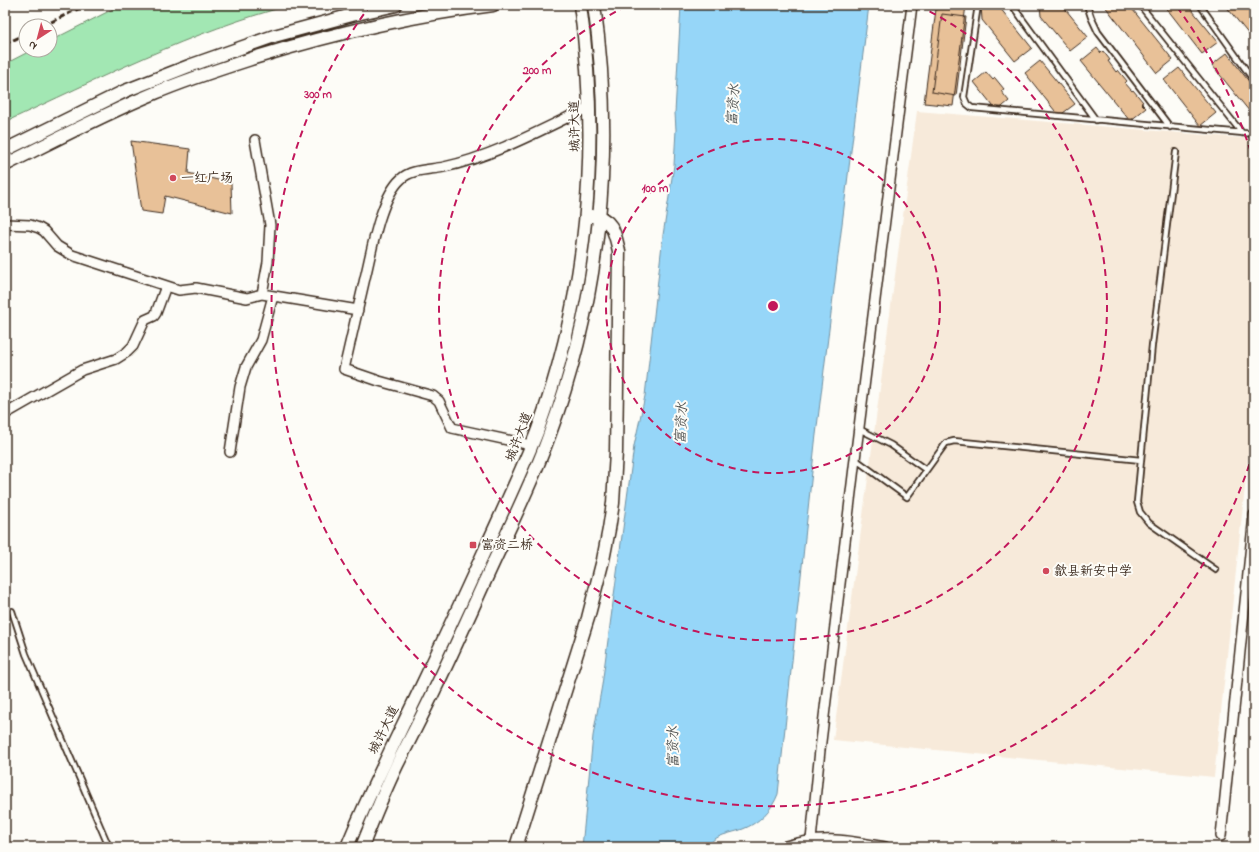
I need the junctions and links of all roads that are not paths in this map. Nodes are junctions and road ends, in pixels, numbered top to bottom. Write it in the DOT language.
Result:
graph roads {
  1 [pos="396,5"];
  2 [pos="493,5"];
  3 [pos="580,5"];
  4 [pos="594,5"];
  5 [pos="912,5"];
  6 [pos="978,5"];
  7 [pos="1012,5"];
  8 [pos="1088,5"];
  9 [pos="1140,5"];
  10 [pos="1200,5"];
  11 [pos="1254,82"];
  12 [pos="589,107"];
  13 [pos="1096,120"];
  14 [pos="1170,126"];
  15 [pos="1242,133"];
  16 [pos="1254,134"];
  17 [pos="255,140"];
  18 [pos="5,150"];
  19 [pos="1176,152"];
  20 [pos="5,165"];
  21 [pos="586,216"];
  22 [pos="599,217"];
  23 [pos="5,224"];
  24 [pos="166,286"];
  25 [pos="262,294"];
  26 [pos="273,296"];
  27 [pos="358,310"];
  28 [pos="5,414"];
  29 [pos="859,429"];
  30 [pos="532,445"];
  31 [pos="230,452"];
  32 [pos="855,459"];
  33 [pos="1141,460"];
  34 [pos="926,470"];
  35 [pos="1254,515"];
  36 [pos="1216,570"];
  37 [pos="12,611"];
  38 [pos="1221,836"];
  39 [pos="811,840"];
  40 [pos="109,847"];
  41 [pos="348,847"];
  42 [pos="362,847"];
  43 [pos="516,847"];
  44 [pos="782,847"];
  45 [pos="885,847"];
  1 -- 18 [label="main road"];
  2 -- 20 [label="main road"];
  3 -- 12 [label="main road, 城许大道"];
  4 -- 22 [label="main road, 城许大道"];
  5 -- 29 [label="street"];
  6 -- 13 [label="lane"];
  7 -- 13 [label="lane"];
  8 -- 14 [label="lane"];
  9 -- 15 [label="lane"];
  10 -- 11 [label="lane"];
  12 -- 21 [label="main road, 城许大道"];
  12 -- 27 [label="street"];
  13 -- 14 [label="lane"];
  14 -- 15 [label="lane"];
  15 -- 16 [label="lane"];
  17 -- 25 [label="street"];
  19 -- 33 [label="lane"];
  21 -- 22 [label="main road"];
  21 -- 30 [label="main road, 城许大道"];
  22 -- 42 [label="main road, 城许大道"];
  22 -- 43 [label="main road"];
  23 -- 24 [label="street"];
  24 -- 25 [label="street"];
  24 -- 28 [label="street"];
  25 -- 26 [label="street"];
  26 -- 27 [label="street"];
  26 -- 31 [label="street"];
  27 -- 30 [label="street"];
  29 -- 32 [label="street"];
  29 -- 34 [label="lane"];
  30 -- 41 [label="main road, 城许大道"];
  32 -- 34 [label="lane"];
  32 -- 39 [label="street"];
  33 -- 34 [label="lane"];
  33 -- 36 [label="lane"];
  35 -- 38 [label="street"];
  37 -- 40 [label="lane"];
  39 -- 44 [label="street"];
  39 -- 45 [label="street"];
}
